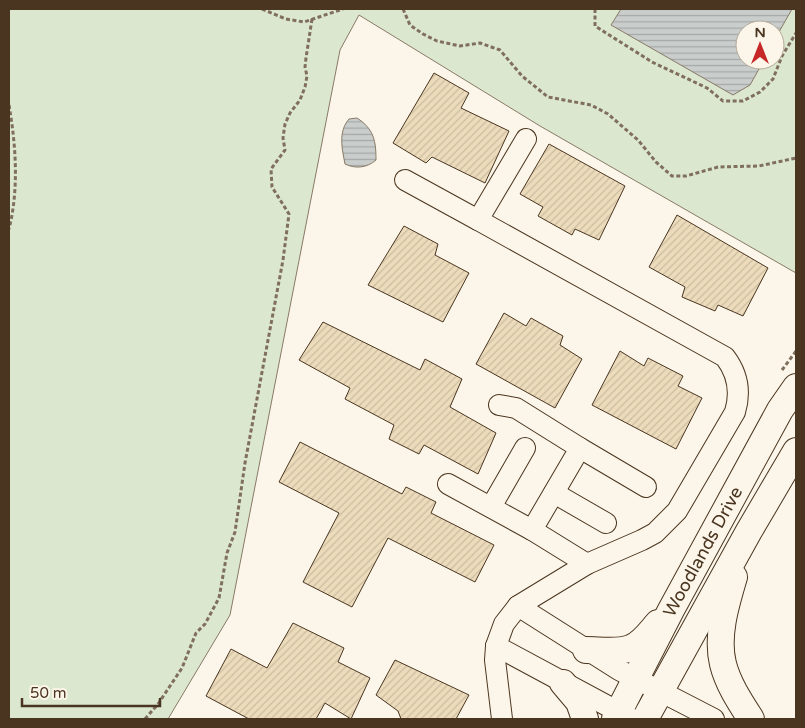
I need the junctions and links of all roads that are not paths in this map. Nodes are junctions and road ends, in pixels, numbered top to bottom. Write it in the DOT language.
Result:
graph roads {
  1 [pos="526,139"];
  2 [pos="405,180"];
  3 [pos="478,220"];
  4 [pos="796,387"];
  5 [pos="499,405"];
  6 [pos="525,448"];
  7 [pos="580,448"];
  8 [pos="796,450"];
  9 [pos="448,484"];
  10 [pos="646,487"];
  11 [pos="554,494"];
  12 [pos="491,507"];
  13 [pos="606,523"];
  14 [pos="532,530"];
  15 [pos="749,531"];
  16 [pos="587,564"];
  17 [pos="518,606"];
  18 [pos="671,610"];
  19 [pos="496,646"];
  20 [pos="586,650"];
  21 [pos="636,679"];
  22 [pos="563,683"];
  23 [pos="661,692"];
  24 [pos="622,717"];
  25 [pos="502,719"];
  26 [pos="585,719"];
  27 [pos="645,719"];
  28 [pos="714,719"];
  29 [pos="751,719"];
  1 -- 3 [label="street"];
  2 -- 3 [label="street"];
  3 -- 16 [label="street"];
  4 -- 18 [label="main road, Woodlands Drive"];
  5 -- 7 [label="street"];
  6 -- 12 [label="street"];
  7 -- 10 [label="street"];
  7 -- 11 [label="street"];
  8 -- 15 [label="main road, Woodlands Drive"];
  9 -- 12 [label="street"];
  11 -- 13 [label="street"];
  11 -- 14 [label="street"];
  12 -- 14 [label="street"];
  14 -- 16 [label="street"];
  15 -- 23 [label="main road, Woodlands Drive"];
  15 -- 29 [label="main road"];
  16 -- 17 [label="street"];
  17 -- 19 [label="street"];
  17 -- 20 [label="street"];
  18 -- 20 [label="main road"];
  18 -- 21 [label="main road, Woodlands Drive"];
  19 -- 22 [label="street"];
  19 -- 25 [label="street"];
  20 -- 21 [label="street"];
  21 -- 23 [label="street"];
  21 -- 24 [label="main road, Woodlands Drive"];
  22 -- 24 [label="street"];
  22 -- 26 [label="main road"];
  23 -- 27 [label="main road, Woodlands Drive"];
  23 -- 28 [label="street"];
}
